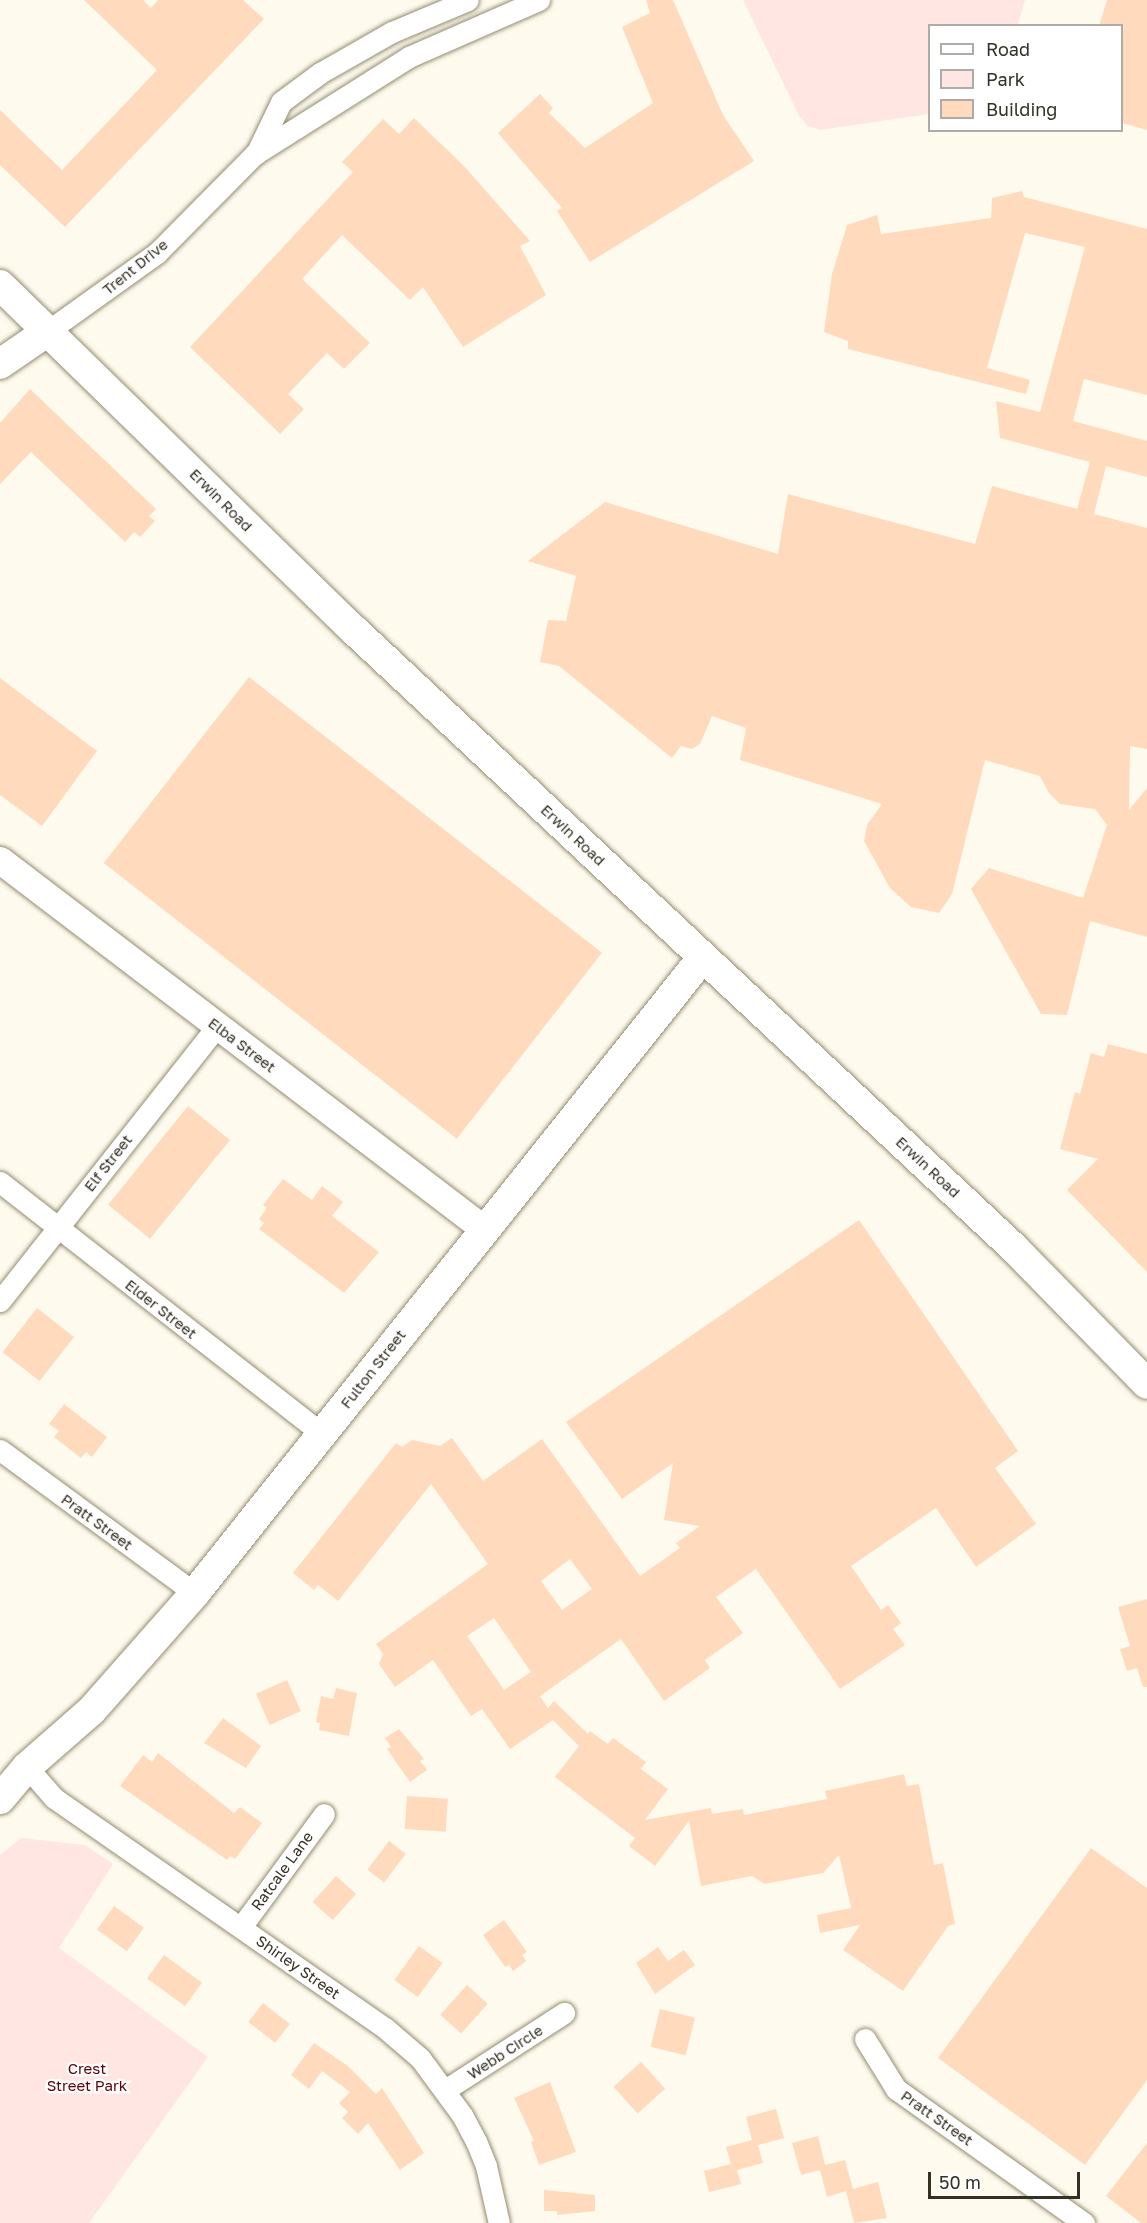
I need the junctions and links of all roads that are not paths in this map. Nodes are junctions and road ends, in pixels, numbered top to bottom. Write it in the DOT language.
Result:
graph roads {
  1 [pos="468,0"];
  2 [pos="539,0"];
  3 [pos="255,154"];
  4 [pos="0,285"];
  5 [pos="48,331"];
  6 [pos="0,363"];
  7 [pos="0,860"];
  8 [pos="703,957"];
  9 [pos="217,1026"];
  10 [pos="0,1182"];
  11 [pos="57,1226"];
  12 [pos="484,1229"];
  13 [pos="0,1301"];
  14 [pos="1147,1384"];
  15 [pos="323,1434"];
  16 [pos="0,1450"];
  17 [pos="195,1593"];
  18 [pos="27,1767"];
  19 [pos="0,1780"];
  20 [pos="0,1799"];
  21 [pos="324,1814"];
  22 [pos="241,1927"];
  23 [pos="564,2013"];
  24 [pos="865,2039"];
  25 [pos="445,2090"];
  26 [pos="499,2223"];
  27 [pos="1084,2223"];
  1 -- 3 [label="street, Trent Drive"];
  2 -- 3 [label="street, Trent Drive"];
  3 -- 5 [label="street, Trent Drive"];
  4 -- 5 [label="main road, Erwin Road"];
  5 -- 6 [label="main road, Trent Drive"];
  5 -- 8 [label="main road, Erwin Road"];
  7 -- 9 [label="street, Elba Street"];
  8 -- 12 [label="main road, Fulton Street"];
  8 -- 14 [label="main road, Erwin Road"];
  9 -- 11 [label="street, Elf Street"];
  9 -- 12 [label="street, Elba Street"];
  10 -- 11 [label="street, Elder Street"];
  11 -- 13 [label="street, Elf Street"];
  11 -- 15 [label="street, Elder Street"];
  12 -- 15 [label="main road, Fulton Street"];
  15 -- 17 [label="main road, Fulton Street"];
  16 -- 17 [label="street, Pratt Street"];
  17 -- 18 [label="main road, Fulton Street"];
  18 -- 19 [label="main road, Fulton Street"];
  18 -- 20 [label="main road, Fulton Street"];
  18 -- 22 [label="street, Shirley Street"];
  21 -- 22 [label="street, Ratcale Lane"];
  22 -- 25 [label="street, Shirley Street"];
  23 -- 25 [label="street, Webb Circle"];
  24 -- 27 [label="street, Pratt Street"];
  25 -- 26 [label="street, Shirley Street"];
}
